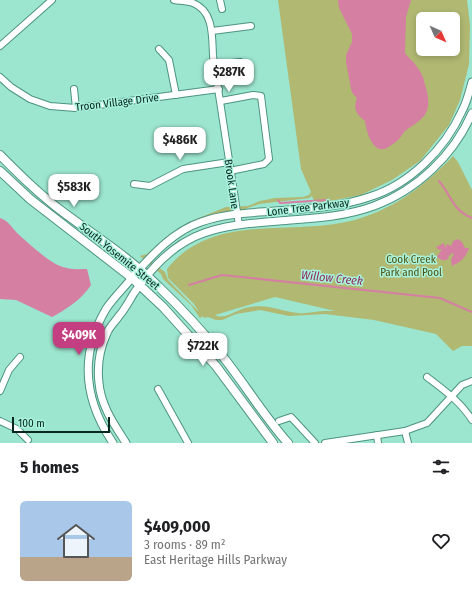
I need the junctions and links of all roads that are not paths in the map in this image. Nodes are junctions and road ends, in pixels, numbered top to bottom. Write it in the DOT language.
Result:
graph roads {
  1 [pos="52,0"];
  2 [pos="174,0"];
  3 [pos="220,0"];
  4 [pos="194,1"];
  5 [pos="222,9"];
  6 [pos="251,26"];
  7 [pos="212,30"];
  8 [pos="0,46"];
  9 [pos="159,49"];
  10 [pos="240,62"];
  11 [pos="215,65"];
  12 [pos="0,77"];
  13 [pos="472,82"];
  14 [pos="74,89"];
  15 [pos="219,89"];
  16 [pos="176,95"];
  17 [pos="221,101"];
  18 [pos="76,108"];
  19 [pos="462,112"];
  20 [pos="472,114"];
  21 [pos="0,155"];
  22 [pos="229,162"];
  23 [pos="230,170"];
  24 [pos="0,171"];
  25 [pos="134,184"];
  26 [pos="236,214"];
  27 [pos="238,225"];
  28 [pos="139,270"];
  29 [pos="147,276"];
  30 [pos="132,278"];
  31 [pos="140,285"];
  32 [pos="20,357"];
  33 [pos="427,377"];
  34 [pos="472,381"];
  35 [pos="158,389"];
  36 [pos="0,391"];
  37 [pos="452,397"];
  38 [pos="472,420"];
  39 [pos="0,421"];
  40 [pos="279,421"];
  41 [pos="405,431"];
  42 [pos="377,435"];
  43 [pos="28,440"];
  44 [pos="113,443"];
  45 [pos="126,443"];
  46 [pos="188,443"];
  47 [pos="273,443"];
  48 [pos="288,443"];
  49 [pos="316,443"];
  50 [pos="325,443"];
  51 [pos="378,443"];
  52 [pos="408,443"];
  1 -- 8 [label="street"];
  2 -- 4 [label="street, Brook Lane"];
  3 -- 5 [label="street"];
  4 -- 7 [label="street, Brook Lane"];
  6 -- 7 [label="street"];
  7 -- 11 [label="street, Brook Lane"];
  9 -- 16 [label="street"];
  10 -- 11 [label="street"];
  11 -- 15 [label="street, Brook Lane"];
  12 -- 18 [label="street, Troon Village Drive"];
  13 -- 19 [label="street, Lone Tree Parkway"];
  14 -- 18 [label="street"];
  15 -- 16 [label="street, Troon Village Drive"];
  15 -- 17 [label="street, Brook Lane"];
  16 -- 18 [label="street, Troon Village Drive"];
  17 -- 22 [label="street, Brook Lane"];
  17 -- 23 [label="street"];
  19 -- 20 [label="street"];
  19 -- 26 [label="street, Lone Tree Parkway"];
  20 -- 27 [label="street, Lone Tree Parkway"];
  21 -- 28 [label="main road, South Yosemite Street"];
  22 -- 23 [label="street, Brook Lane"];
  22 -- 25 [label="street"];
  23 -- 26 [label="street, Brook Lane"];
  24 -- 30 [label="main road, South Yosemite Street"];
  26 -- 27 [label="street, Brook Lane"];
  26 -- 28 [label="street, Lone Tree Parkway"];
  27 -- 29 [label="street, Lone Tree Parkway"];
  28 -- 29 [label="main road, South Yosemite Street"];
  28 -- 30 [label="street, Lone Tree Parkway"];
  29 -- 31 [label="street, Lone Tree Parkway"];
  29 -- 48 [label="main road, South Yosemite Street"];
  30 -- 31 [label="main road, South Yosemite Street"];
  30 -- 44 [label="street, Lone Tree Parkway"];
  31 -- 45 [label="street, Lone Tree Parkway"];
  31 -- 47 [label="main road, South Yosemite Street"];
  32 -- 36 [label="street"];
  33 -- 37 [label="street"];
  34 -- 37 [label="street"];
  35 -- 46 [label="street"];
  37 -- 38 [label="street"];
  37 -- 41 [label="street"];
  39 -- 43 [label="street"];
  40 -- 49 [label="street"];
  41 -- 42 [label="street"];
  41 -- 52 [label="street"];
  42 -- 50 [label="street"];
  42 -- 51 [label="street"];
}
